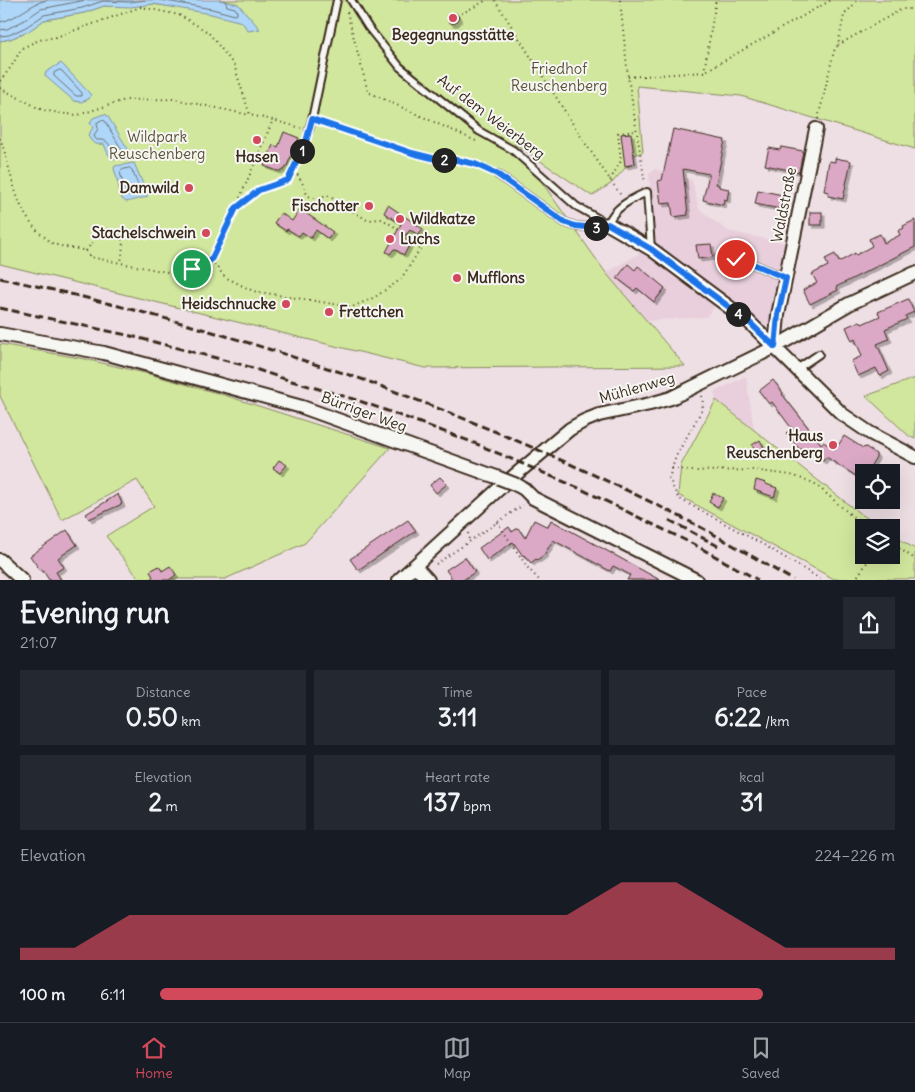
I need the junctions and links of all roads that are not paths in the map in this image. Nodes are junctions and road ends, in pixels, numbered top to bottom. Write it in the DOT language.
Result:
graph roads {
  1 [pos="337,0"];
  2 [pos="351,0"];
  3 [pos="816,128"];
  4 [pos="309,130"];
  5 [pos="497,174"];
  6 [pos="608,224"];
  7 [pos="651,249"];
  8 [pos="725,258"];
  9 [pos="915,273"];
  10 [pos="786,278"];
  11 [pos="0,334"];
  12 [pos="775,347"];
  13 [pos="819,354"];
  14 [pos="797,369"];
  15 [pos="915,457"];
  16 [pos="0,560"];
  17 [pos="421,573"];
  18 [pos="22,580"];
  19 [pos="399,580"];
  20 [pos="696,580"];
  1 -- 4 [label="lane"];
  2 -- 6 [label="lane, Auf dem Weierberg"];
  3 -- 10 [label="street, Waldstraße"];
  5 -- 6 [label="lane"];
  6 -- 7 [label="street, Auf dem Weierberg"];
  6 -- 7 [label="lane"];
  7 -- 12 [label="street, Auf dem Weierberg"];
  8 -- 10 [label="lane"];
  9 -- 12 [label="street, Mühlenweg"];
  10 -- 12 [label="street, Waldstraße"];
  11 -- 20 [label="street, Bürriger Weg, bridge"];
  12 -- 14 [label="street, Auf dem Weierberg"];
  12 -- 17 [label="street, Mühlenweg"];
  13 -- 14 [label="lane"];
  14 -- 15 [label="street, Auf dem Weierberg"];
  16 -- 18 [label="street"];
  17 -- 19 [label="street, Mühlenweg"];
}
